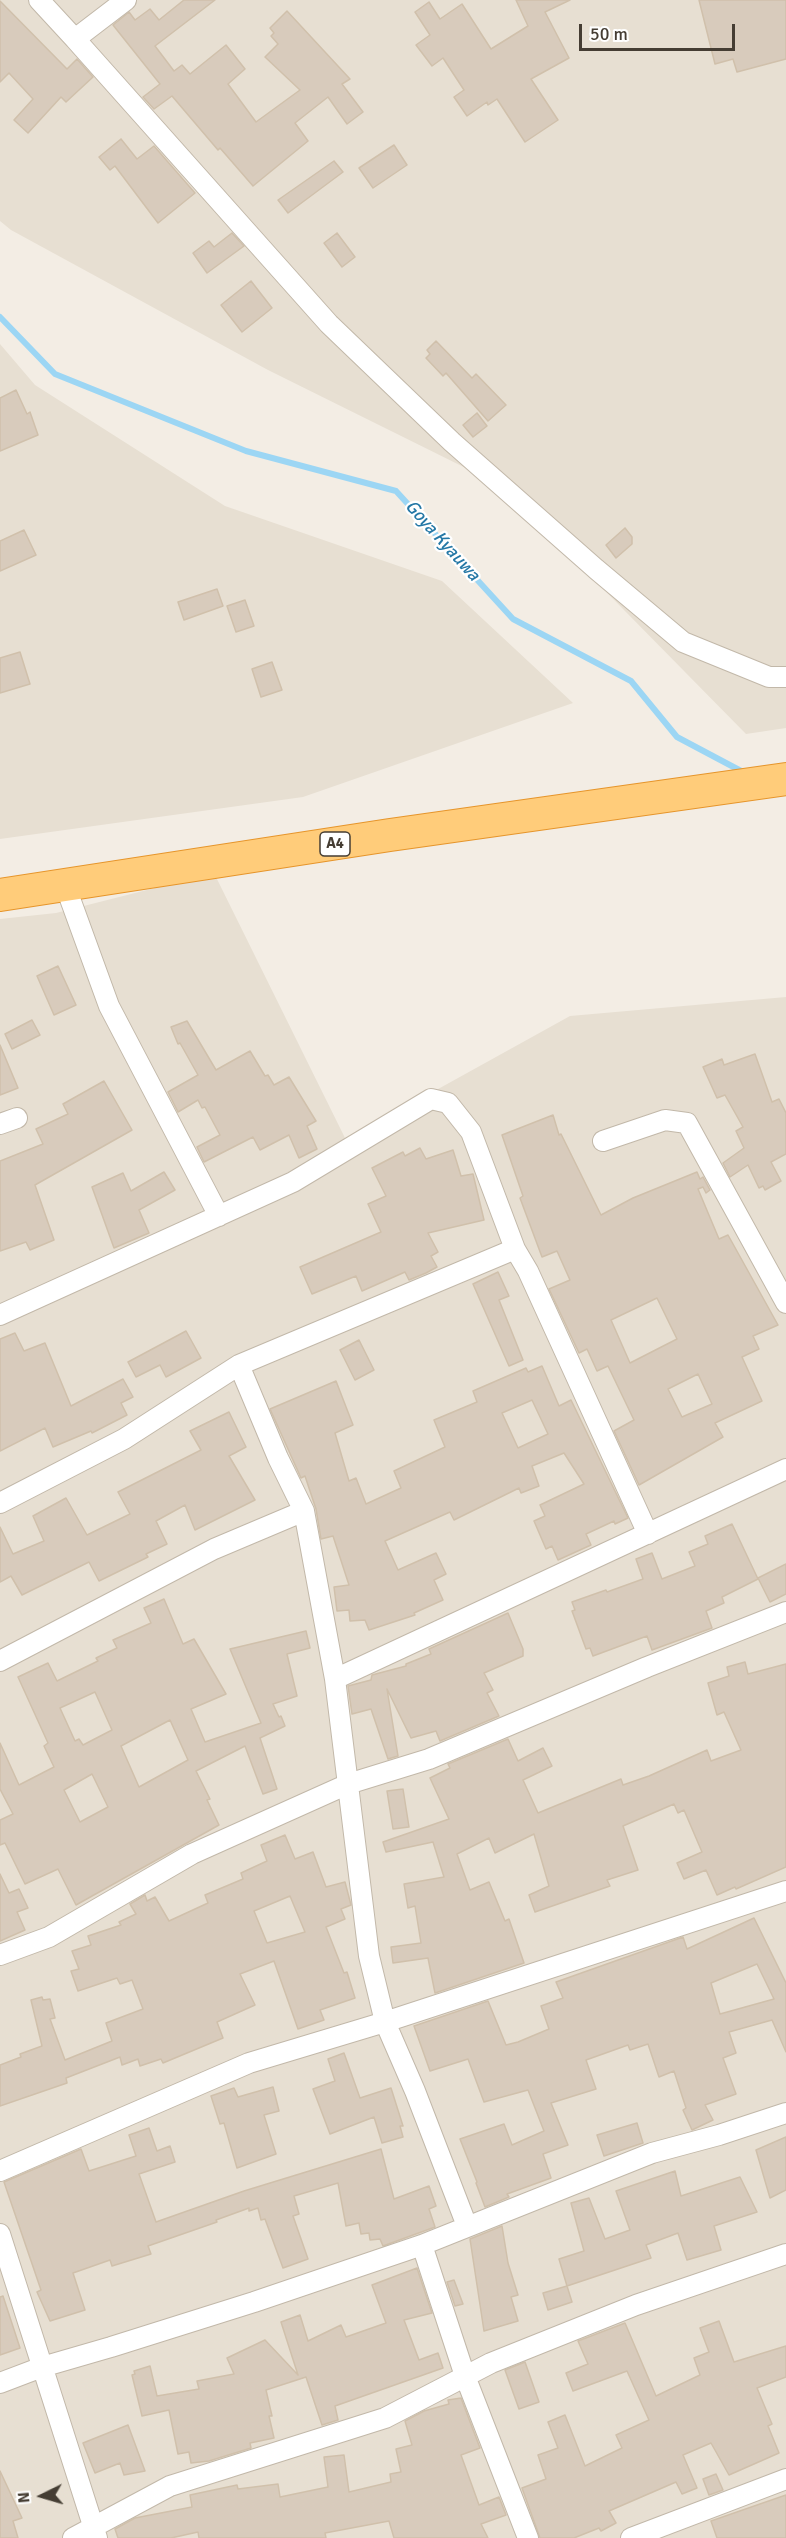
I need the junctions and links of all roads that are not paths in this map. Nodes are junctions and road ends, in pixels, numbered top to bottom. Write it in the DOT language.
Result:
graph roads {
  1 [pos="39,0"];
  2 [pos="126,0"];
  3 [pos="75,39"];
  4 [pos="786,677"];
  5 [pos="786,779"];
  6 [pos="65,885"];
  7 [pos="0,895"];
  8 [pos="603,1141"];
  9 [pos="219,1216"];
  10 [pos="515,1249"];
  11 [pos="786,1303"];
  12 [pos="0,1315"];
  13 [pos="239,1365"];
  14 [pos="786,1468"];
  15 [pos="0,1503"];
  16 [pos="304,1510"];
  17 [pos="648,1534"];
  18 [pos="786,1612"];
  19 [pos="0,1661"];
  20 [pos="335,1679"];
  21 [pos="348,1784"];
  22 [pos="786,1891"];
  23 [pos="0,1955"];
  24 [pos="385,2022"];
  25 [pos="786,2114"];
  26 [pos="0,2171"];
  27 [pos="467,2226"];
  28 [pos="0,2234"];
  29 [pos="422,2245"];
  30 [pos="786,2254"];
  31 [pos="42,2367"];
  32 [pos="465,2376"];
  33 [pos="0,2383"];
  34 [pos="786,2479"];
  35 [pos="95,2532"];
  36 [pos="73,2538"];
  37 [pos="528,2538"];
  38 [pos="631,2538"];
  1 -- 3 [label="street"];
  2 -- 3 [label="street"];
  3 -- 4 [label="street"];
  5 -- 6 [label="highway, A4"];
  6 -- 7 [label="highway, A4"];
  6 -- 9 [label="street"];
  8 -- 11 [label="street"];
  9 -- 10 [label="street"];
  9 -- 12 [label="street"];
  10 -- 13 [label="street"];
  10 -- 17 [label="street"];
  13 -- 15 [label="street"];
  13 -- 16 [label="street"];
  14 -- 17 [label="street"];
  16 -- 19 [label="street"];
  16 -- 20 [label="street"];
  17 -- 20 [label="street"];
  18 -- 21 [label="street"];
  20 -- 21 [label="street"];
  21 -- 23 [label="street"];
  21 -- 24 [label="street"];
  22 -- 24 [label="street"];
  24 -- 26 [label="street"];
  24 -- 27 [label="street"];
  25 -- 27 [label="street"];
  27 -- 29 [label="street"];
  28 -- 31 [label="street"];
  29 -- 31 [label="street"];
  29 -- 32 [label="street"];
  30 -- 32 [label="street"];
  31 -- 33 [label="street"];
  31 -- 35 [label="street"];
  32 -- 35 [label="street"];
  32 -- 37 [label="street"];
  34 -- 38 [label="street"];
  35 -- 36 [label="street"];
}
